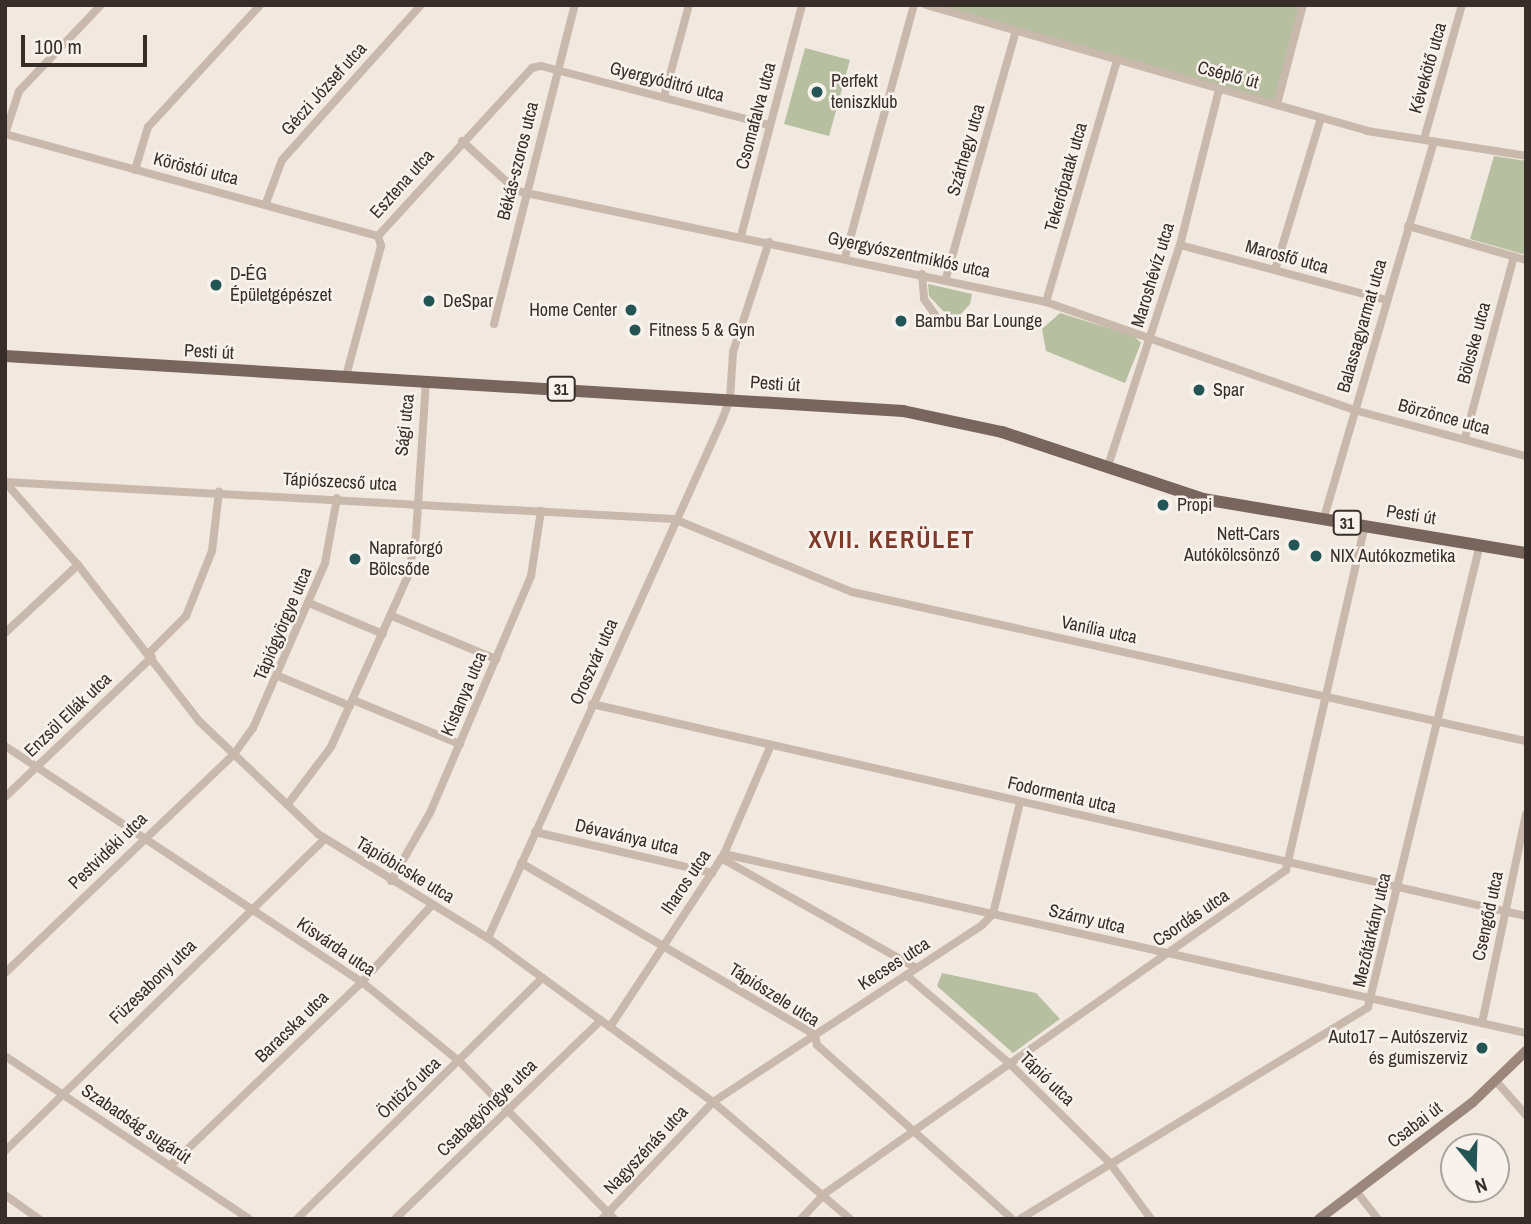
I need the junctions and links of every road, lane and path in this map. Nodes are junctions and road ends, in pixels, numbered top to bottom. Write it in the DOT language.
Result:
graph roads {
  1 [pos="101,5"];
  2 [pos="260,5"];
  3 [pos="421,5"];
  4 [pos="575,5"];
  5 [pos="690,5"];
  6 [pos="802,5"];
  7 [pos="914,5"];
  8 [pos="926,5"];
  9 [pos="1303,5"];
  10 [pos="1462,5"];
  11 [pos="1016,31"];
  12 [pos="1117,61"];
  13 [pos="558,70"];
  14 [pos="1219,89"];
  15 [pos="664,97"];
  16 [pos="1277,104"];
  17 [pos="1321,118"];
  18 [pos="769,125"];
  19 [pos="5,134"];
  20 [pos="1424,139"];
  21 [pos="462,141"];
  22 [pos="1434,142"];
  23 [pos="1526,156"];
  24 [pos="135,170"];
  25 [pos="526,193"];
  26 [pos="266,203"];
  27 [pos="1408,226"];
  28 [pos="378,236"];
  29 [pos="741,236"];
  30 [pos="769,242"];
  31 [pos="1180,245"];
  32 [pos="845,257"];
  33 [pos="1514,257"];
  34 [pos="1526,260"];
  35 [pos="1275,270"];
  36 [pos="922,274"];
  37 [pos="946,278"];
  38 [pos="1386,300"];
  39 [pos="1046,302"];
  40 [pos="935,315"];
  41 [pos="494,324"];
  42 [pos="1152,337"];
  43 [pos="5,356"];
  44 [pos="346,376"];
  45 [pos="426,381"];
  46 [pos="730,399"];
  47 [pos="1354,410"];
  48 [pos="1465,438"];
  49 [pos="1526,456"];
  50 [pos="1108,466"];
  51 [pos="5,482"];
  52 [pos="219,491"];
  53 [pos="337,498"];
  54 [pos="417,503"];
  55 [pos="541,510"];
  56 [pos="674,519"];
  57 [pos="1324,521"];
  58 [pos="1364,526"];
  59 [pos="1480,544"];
  60 [pos="1526,553"];
  61 [pos="78,565"];
  62 [pos="309,603"];
  63 [pos="392,616"];
  64 [pos="5,633"];
  65 [pos="383,634"];
  66 [pos="150,655"];
  67 [pos="496,659"];
  68 [pos="278,676"];
  69 [pos="1329,697"];
  70 [pos="351,703"];
  71 [pos="592,704"];
  72 [pos="1435,720"];
  73 [pos="1526,741"];
  74 [pos="460,744"];
  75 [pos="771,745"];
  76 [pos="5,746"];
  77 [pos="234,754"];
  78 [pos="37,766"];
  79 [pos="5,797"];
  80 [pos="1020,802"];
  81 [pos="288,804"];
  82 [pos="1526,815"];
  83 [pos="535,832"];
  84 [pos="144,839"];
  85 [pos="325,839"];
  86 [pos="723,856"];
  87 [pos="521,863"];
  88 [pos="1289,865"];
  89 [pos="712,873"];
  90 [pos="391,881"];
  91 [pos="1398,889"];
  92 [pos="432,906"];
  93 [pos="252,909"];
  94 [pos="1504,912"];
  95 [pos="993,914"];
  96 [pos="1526,916"];
  97 [pos="488,938"];
  98 [pos="662,945"];
  99 [pos="1168,953"];
  100 [pos="916,968"];
  101 [pos="5,972"];
  102 [pos="906,975"];
  103 [pos="542,978"];
  104 [pos="362,982"];
  105 [pos="1372,1000"];
  106 [pos="601,1020"];
  107 [pos="1482,1023"];
  108 [pos="610,1027"];
  109 [pos="1526,1033"];
  110 [pos="815,1035"];
  111 [pos="1526,1051"];
  112 [pos="5,1056"];
  113 [pos="459,1061"];
  114 [pos="1009,1063"];
  115 [pos="1496,1081"];
  116 [pos="61,1093"];
  117 [pos="713,1102"];
  118 [pos="507,1110"];
  119 [pos="1526,1115"];
  120 [pos="915,1130"];
  121 [pos="5,1151"];
  122 [pos="1110,1163"];
  123 [pos="170,1166"];
  124 [pos="1356,1191"];
  125 [pos="824,1194"];
  126 [pos="5,1195"];
  127 [pos="608,1217"];
  128 [pos="39,1219"];
  129 [pos="249,1219"];
  130 [pos="297,1219"];
  131 [pos="395,1219"];
  132 [pos="800,1219"];
  133 [pos="850,1219"];
  134 [pos="1012,1219"];
  135 [pos="1020,1219"];
  136 [pos="1151,1219"];
  137 [pos="1319,1219"];
  138 [pos="1378,1219"];
  1 -- 19 [label="street"];
  2 -- 24 [label="street"];
  3 -- 26 [label="street, Géczi József utca"];
  4 -- 13 [label="street, Békás-szoros utca"];
  5 -- 15 [label="street"];
  6 -- 18 [label="street, Csomafalva utca"];
  7 -- 32 [label="street"];
  8 -- 11 [label="street, Cséplő út"];
  9 -- 16 [label="street"];
  10 -- 20 [label="street, Kévekötő utca"];
  11 -- 12 [label="street, Cséplő út"];
  11 -- 37 [label="street, Szárhegy utca"];
  12 -- 14 [label="street, Cséplő út"];
  12 -- 39 [label="street, Tekerőpatak utca"];
  13 -- 15 [label="street, Gyergyóditró utca"];
  13 -- 21 [label="street, Esztena utca"];
  13 -- 25 [label="street, Békás-szoros utca"];
  14 -- 16 [label="street, Cséplő út"];
  14 -- 31 [label="street, Maroshévíz utca"];
  15 -- 18 [label="street, Gyergyóditró utca"];
  16 -- 17 [label="street, Cséplő út"];
  17 -- 20 [label="street, Cséplő út"];
  17 -- 35 [label="street"];
  18 -- 29 [label="street, Csomafalva utca"];
  19 -- 24 [label="street, Köröstói utca"];
  20 -- 22 [label="street, Cséplő út"];
  21 -- 25 [label="street, Gyergyószentmiklós utca"];
  21 -- 28 [label="street, Esztena utca"];
  22 -- 23 [label="street, Cséplő út"];
  22 -- 27 [label="street, Balassagyarmat utca"];
  24 -- 26 [label="street, Köröstói utca"];
  25 -- 29 [label="street, Gyergyószentmiklós utca"];
  25 -- 41 [label="street, Békás-szoros utca"];
  26 -- 28 [label="street, Köröstói utca"];
  27 -- 33 [label="street"];
  27 -- 38 [label="street, Balassagyarmat utca"];
  28 -- 44 [label="street, Esztena utca"];
  29 -- 30 [label="street, Gyergyószentmiklós utca"];
  30 -- 32 [label="street, Gyergyószentmiklós utca"];
  30 -- 46 [label="street"];
  31 -- 35 [label="street, Marosfő utca"];
  31 -- 42 [label="street, Maroshévíz utca"];
  32 -- 36 [label="street, Gyergyószentmiklós utca"];
  33 -- 34 [label="street"];
  33 -- 48 [label="street, Bölcske utca"];
  35 -- 38 [label="street, Marosfő utca"];
  36 -- 37 [label="street, Gyergyószentmiklós utca"];
  36 -- 40 [label="street"];
  37 -- 39 [label="street, Gyergyószentmiklós utca"];
  38 -- 47 [label="street, Balassagyarmat utca"];
  39 -- 42 [label="street, Gyergyószentmiklós utca"];
  42 -- 47 [label="street, Gyergyószentmiklós utca"];
  42 -- 50 [label="street, Maroshévíz utca"];
  43 -- 44 [label="main road, Pesti út / 31"];
  44 -- 45 [label="main road, Pesti út / 31"];
  45 -- 46 [label="main road, Pesti út / 31"];
  45 -- 54 [label="street, Sági utca"];
  46 -- 50 [label="main road, Pesti út / 31"];
  46 -- 56 [label="street, Oroszvár utca"];
  47 -- 48 [label="street, Börzönce utca"];
  47 -- 57 [label="street, Balassagyarmat utca"];
  48 -- 49 [label="street, Börzönce utca"];
  50 -- 57 [label="main road, Pesti út / 31"];
  51 -- 52 [label="street, Tápiószecső utca"];
  51 -- 61 [label="street, Tápióbicske utca"];
  52 -- 53 [label="street, Tápiószecső utca"];
  52 -- 66 [label="street, Enzsöl Ellák utca"];
  53 -- 54 [label="street, Tápiószecső utca"];
  53 -- 62 [label="street, Tápiógyörgye utca"];
  54 -- 55 [label="street, Tápiószecső utca"];
  54 -- 63 [label="street, Sági utca"];
  55 -- 56 [label="street, Tápiószecső utca"];
  55 -- 67 [label="street, Kistanya utca"];
  56 -- 69 [label="street, Vanília utca"];
  56 -- 71 [label="street, Oroszvár utca"];
  57 -- 58 [label="main road, Pesti út / 31"];
  58 -- 59 [label="main road, Pesti út / 31"];
  58 -- 69 [label="street"];
  59 -- 60 [label="main road, Pesti út / 31"];
  59 -- 72 [label="street, Mezőtárkány utca"];
  61 -- 64 [label="street"];
  61 -- 66 [label="street, Tápióbicske utca"];
  62 -- 65 [label="street"];
  62 -- 68 [label="street, Tápiógyörgye utca"];
  63 -- 65 [label="street, Sági utca"];
  63 -- 67 [label="street"];
  65 -- 70 [label="street, Sági utca"];
  66 -- 77 [label="street, Tápióbicske utca"];
  66 -- 78 [label="street, Enzsöl Ellák utca"];
  67 -- 74 [label="street, Kistanya utca"];
  68 -- 70 [label="street"];
  68 -- 77 [label="street, Tápiógyörgye utca"];
  69 -- 72 [label="street, Vanília utca"];
  69 -- 88 [label="street"];
  70 -- 74 [label="street"];
  70 -- 81 [label="street, Sági utca"];
  71 -- 75 [label="street, Fodormenta utca"];
  71 -- 83 [label="street, Oroszvár utca"];
  72 -- 73 [label="street, Vanília utca"];
  72 -- 91 [label="street, Mezőtárkány utca"];
  74 -- 90 [label="street, Kistanya utca"];
  75 -- 80 [label="street, Fodormenta utca"];
  75 -- 86 [label="street, Iharos utca"];
  76 -- 78 [label="street, Kisvárda utca"];
  77 -- 81 [label="street, Tápióbicske utca"];
  77 -- 84 [label="street, Pestvidéki utca"];
  78 -- 79 [label="street, Enzsöl Ellák utca"];
  78 -- 84 [label="street, Kisvárda utca"];
  80 -- 88 [label="street, Fodormenta utca"];
  80 -- 95 [label="street"];
  81 -- 85 [label="street, Tápióbicske utca"];
  82 -- 94 [label="street, Csengőd utca"];
  83 -- 87 [label="street, Oroszvár utca"];
  83 -- 89 [label="street, Dévaványa utca"];
  84 -- 93 [label="street, Kisvárda utca"];
  84 -- 101 [label="street, Pestvidéki utca"];
  85 -- 90 [label="street, Tápióbicske utca"];
  85 -- 93 [label="street, Füzesabony utca"];
  86 -- 89 [label="street, Iharos utca"];
  86 -- 95 [label="street, Szárny utca"];
  86 -- 100 [label="street"];
  87 -- 97 [label="street, Oroszvár utca"];
  87 -- 98 [label="street, Tápiószele utca"];
  88 -- 91 [label="street, Fodormenta utca"];
  88 -- 99 [label="street, Csordás utca"];
  89 -- 98 [label="street, Iharos utca"];
  90 -- 92 [label="street, Tápióbicske utca"];
  91 -- 94 [label="street, Fodormenta utca"];
  91 -- 105 [label="street, Mezőtárkány utca"];
  92 -- 97 [label="street, Tápióbicske utca"];
  92 -- 104 [label="street, Baracska utca"];
  93 -- 104 [label="street, Kisvárda utca"];
  93 -- 116 [label="street, Füzesabony utca"];
  94 -- 96 [label="street, Fodormenta utca"];
  94 -- 107 [label="street, Csengőd utca"];
  95 -- 99 [label="street, Szárny utca"];
  95 -- 100 [label="street, Kecses utca"];
  97 -- 103 [label="street, Tápióbicske utca"];
  98 -- 108 [label="street, Iharos utca"];
  98 -- 110 [label="street, Tápiószele utca"];
  99 -- 105 [label="street, Szárny utca"];
  99 -- 114 [label="street, Csordás utca"];
  100 -- 102 [label="street, Kecses utca"];
  102 -- 110 [label="street, Kecses utca"];
  102 -- 114 [label="street, Tápió utca"];
  103 -- 106 [label="street, Tápióbicske utca"];
  103 -- 113 [label="street, Öntöző utca"];
  104 -- 113 [label="street, Kisvárda utca"];
  104 -- 123 [label="street, Baracska utca"];
  105 -- 107 [label="street, Szárny utca"];
  105 -- 122 [label="street, Mezőtárkány utca"];
  106 -- 108 [label="street, Tápióbicske utca"];
  106 -- 118 [label="street, Csabagyöngye utca"];
  107 -- 109 [label="street, Szárny utca"];
  108 -- 117 [label="street, Tápióbicske utca"];
  110 -- 117 [label="street, Kecses utca"];
  110 -- 120 [label="street, Tápiószele utca"];
  111 -- 115 [label="main road, Csabai út"];
  112 -- 116 [label="street, Szabadság sugárút"];
  113 -- 118 [label="street, Kisvárda utca"];
  113 -- 130 [label="street, Öntöző utca"];
  114 -- 120 [label="street, Csordás utca"];
  114 -- 122 [label="street, Tápió utca"];
  115 -- 119 [label="street"];
  115 -- 124 [label="main road, Csabai út"];
  116 -- 121 [label="street, Füzesabony utca"];
  116 -- 123 [label="street, Szabadság sugárút"];
  117 -- 125 [label="street, Tápióbicske utca"];
  117 -- 127 [label="street, Nagyszénás utca"];
  118 -- 127 [label="street, Kisvárda utca"];
  118 -- 131 [label="street, Csabagyöngye utca"];
  120 -- 125 [label="street, Csordás utca"];
  120 -- 134 [label="street, Tápiószele utca"];
  122 -- 135 [label="street, Mezőtárkány utca"];
  122 -- 136 [label="street, Tápió utca"];
  123 -- 129 [label="street, Szabadság sugárút"];
  124 -- 137 [label="main road, Csabai út"];
  124 -- 138 [label="street"];
  125 -- 132 [label="street, Csordás utca"];
  125 -- 133 [label="street, Tápióbicske utca"];
  126 -- 128 [label="street"];
}
